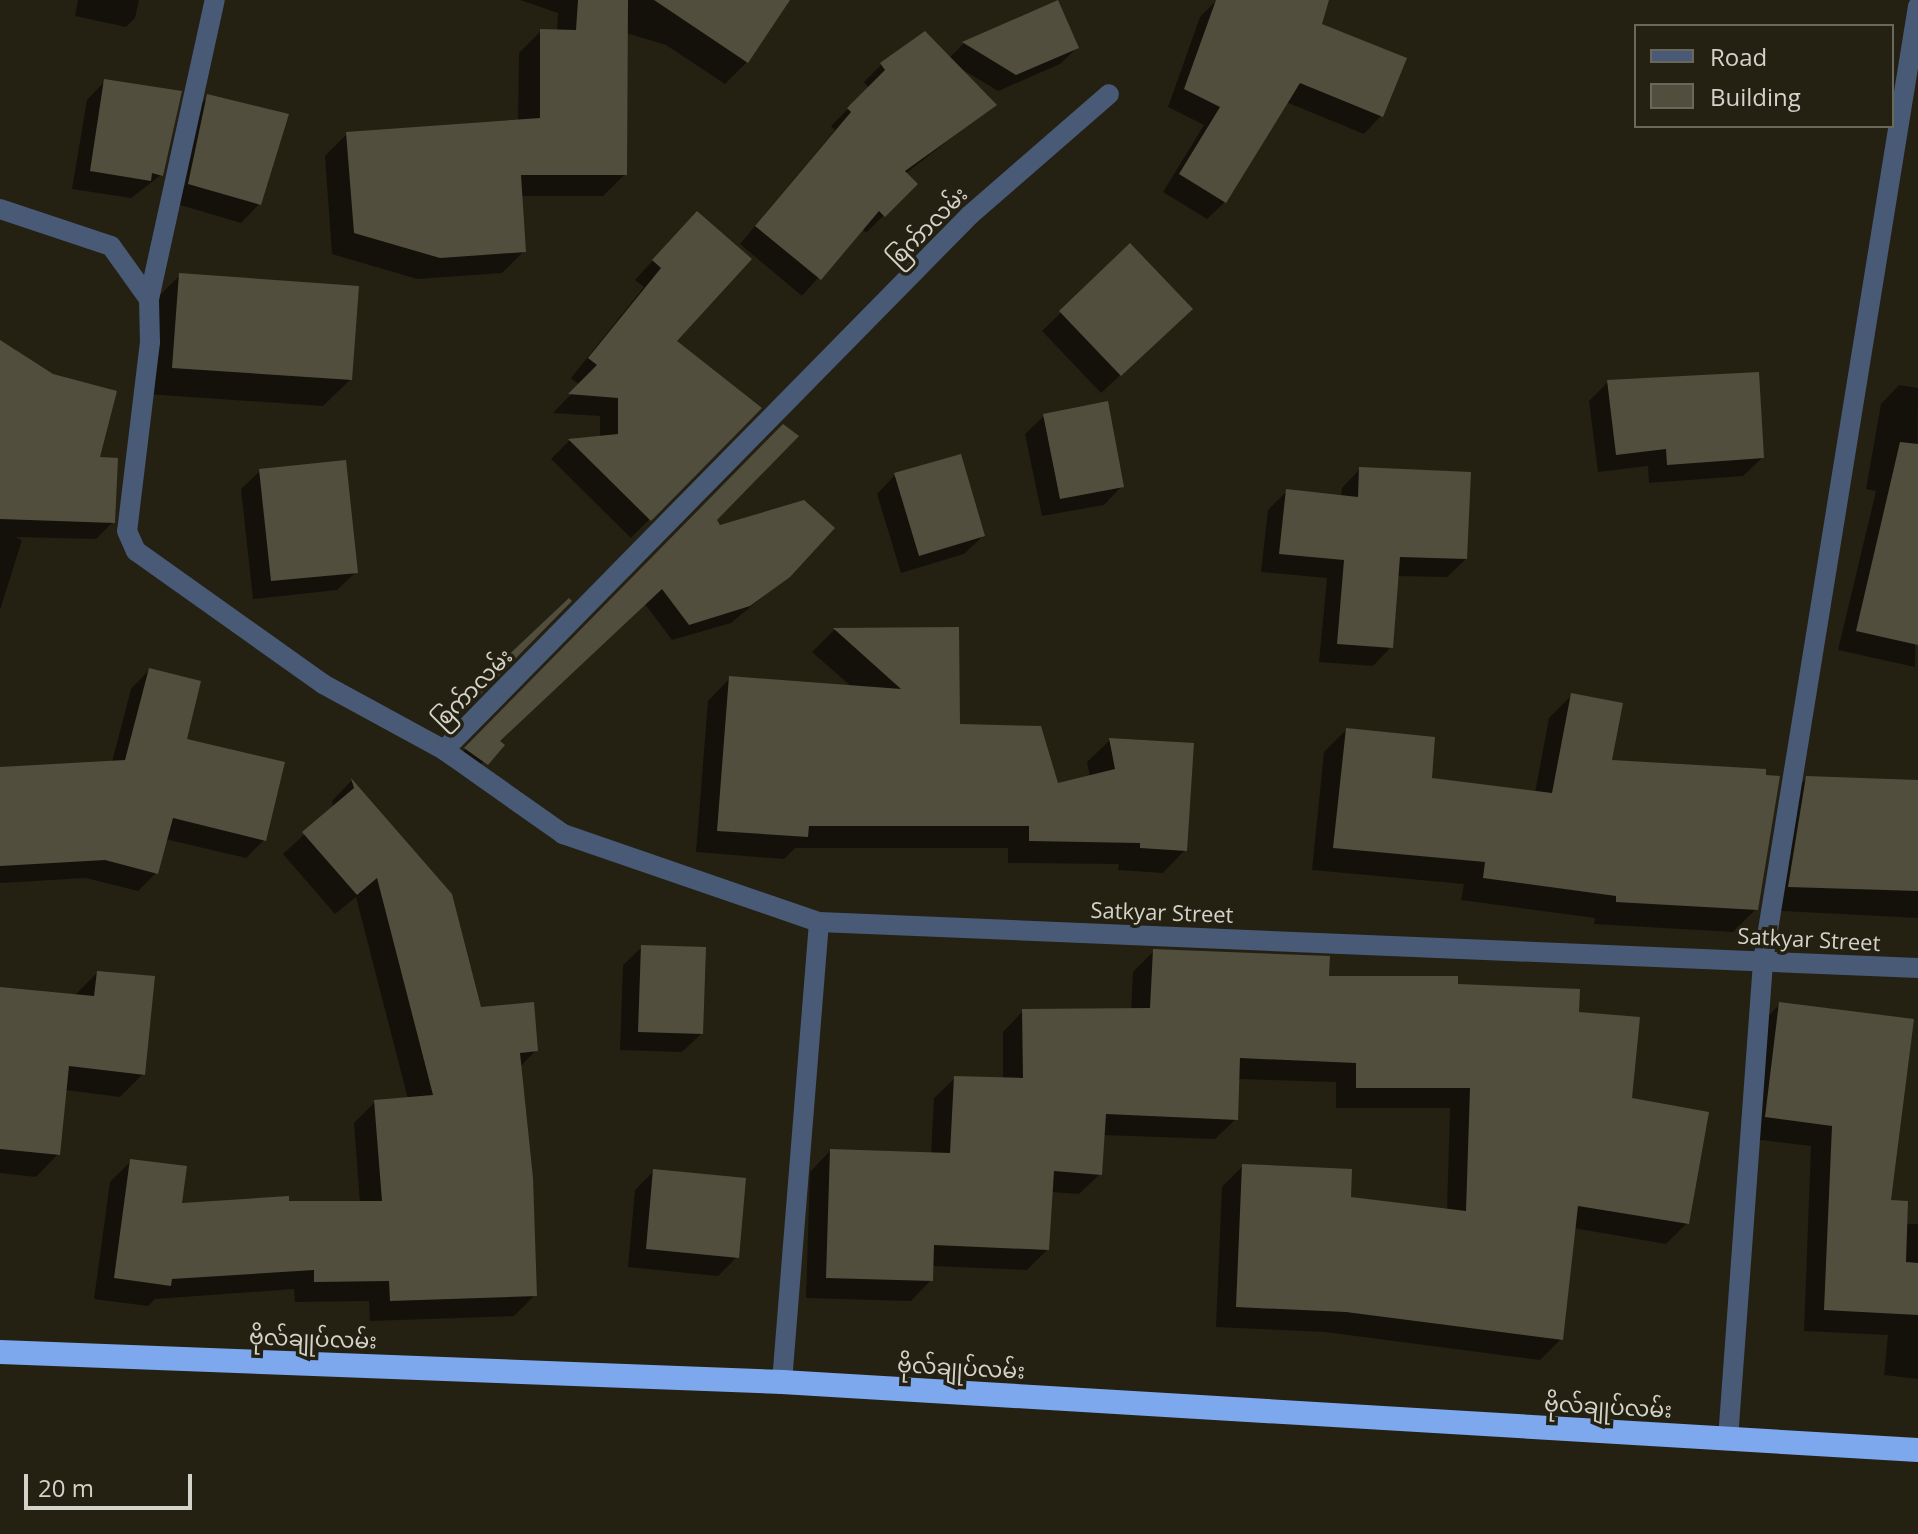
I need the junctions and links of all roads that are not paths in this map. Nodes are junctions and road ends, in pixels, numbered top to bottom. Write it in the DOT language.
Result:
graph roads {
  1 [pos="215,0"];
  2 [pos="1918,6"];
  3 [pos="1109,94"];
  4 [pos="0,209"];
  5 [pos="149,299"];
  6 [pos="444,750"];
  7 [pos="819,922"];
  8 [pos="1763,961"];
  9 [pos="1918,968"];
  10 [pos="0,1352"];
  11 [pos="782,1382"];
  12 [pos="1728,1439"];
  13 [pos="1918,1450"];
  1 -- 5 [label="street"];
  2 -- 8 [label="street"];
  3 -- 6 [label="street, စြက်ာလမ်း"];
  4 -- 5 [label="street"];
  5 -- 6 [label="street, စြက်ာလမ်း"];
  6 -- 7 [label="street, Satkyar Street"];
  7 -- 8 [label="street, Satkyar Street"];
  7 -- 11 [label="street"];
  8 -- 9 [label="street, Satkyar Street"];
  8 -- 12 [label="street"];
  10 -- 11 [label="highway, ဗိုလ်ချုပ်လမ်း"];
  11 -- 12 [label="highway, ဗိုလ်ချုပ်လမ်း"];
  12 -- 13 [label="highway, ဗိုလ်ချုပ်လမ်း"];
}
